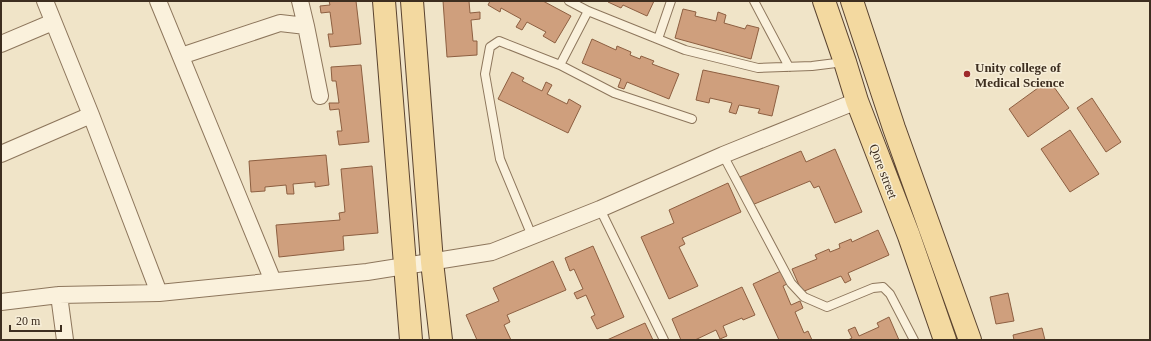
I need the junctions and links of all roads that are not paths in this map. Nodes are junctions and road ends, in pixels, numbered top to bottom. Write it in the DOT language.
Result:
graph roads {
  1 [pos="45,1"];
  2 [pos="158,1"];
  3 [pos="300,1"];
  4 [pos="384,1"];
  5 [pos="412,1"];
  6 [pos="569,1"];
  7 [pos="671,1"];
  8 [pos="754,1"];
  9 [pos="824,1"];
  10 [pos="852,1"];
  11 [pos="588,11"];
  12 [pos="53,22"];
  13 [pos="306,26"];
  14 [pos="658,39"];
  15 [pos="1,44"];
  16 [pos="181,56"];
  17 [pos="845,62"];
  18 [pos="560,65"];
  19 [pos="789,67"];
  20 [pos="320,96"];
  21 [pos="857,101"];
  22 [pos="91,115"];
  23 [pos="692,119"];
  24 [pos="1,154"];
  25 [pos="722,155"];
  26 [pos="600,209"];
  27 [pos="532,236"];
  28 [pos="432,262"];
  29 [pos="405,266"];
  30 [pos="273,281"];
  31 [pos="159,294"];
  32 [pos="59,295"];
  33 [pos="1,302"];
  34 [pos="942,338"];
  35 [pos="65,340"];
  36 [pos="411,340"];
  37 [pos="441,340"];
  38 [pos="664,340"];
  39 [pos="914,340"];
  40 [pos="970,340"];
  1 -- 12 [label="street"];
  2 -- 16 [label="street"];
  3 -- 13 [label="street"];
  4 -- 29 [label="main road"];
  5 -- 28 [label="main road"];
  6 -- 11 [label="lane"];
  7 -- 14 [label="lane"];
  8 -- 19 [label="lane"];
  9 -- 17 [label="main road, Qore street"];
  10 -- 40 [label="main road, Qore street"];
  11 -- 14 [label="lane"];
  11 -- 18 [label="lane"];
  12 -- 15 [label="street"];
  12 -- 22 [label="street"];
  13 -- 16 [label="street"];
  13 -- 20 [label="street"];
  14 -- 19 [label="lane"];
  16 -- 30 [label="street"];
  17 -- 19 [label="lane"];
  17 -- 21 [label="main road, Qore street"];
  18 -- 23 [label="lane"];
  18 -- 27 [label="lane"];
  21 -- 25 [label="street"];
  21 -- 34 [label="main road, Qore street"];
  22 -- 24 [label="street"];
  22 -- 31 [label="street"];
  25 -- 26 [label="street"];
  25 -- 39 [label="lane"];
  26 -- 27 [label="street"];
  26 -- 38 [label="lane"];
  27 -- 28 [label="street"];
  28 -- 29 [label="street"];
  28 -- 37 [label="main road"];
  29 -- 30 [label="street"];
  29 -- 36 [label="main road"];
  30 -- 31 [label="street"];
  31 -- 32 [label="street"];
  32 -- 33 [label="street"];
  32 -- 35 [label="street"];
}
